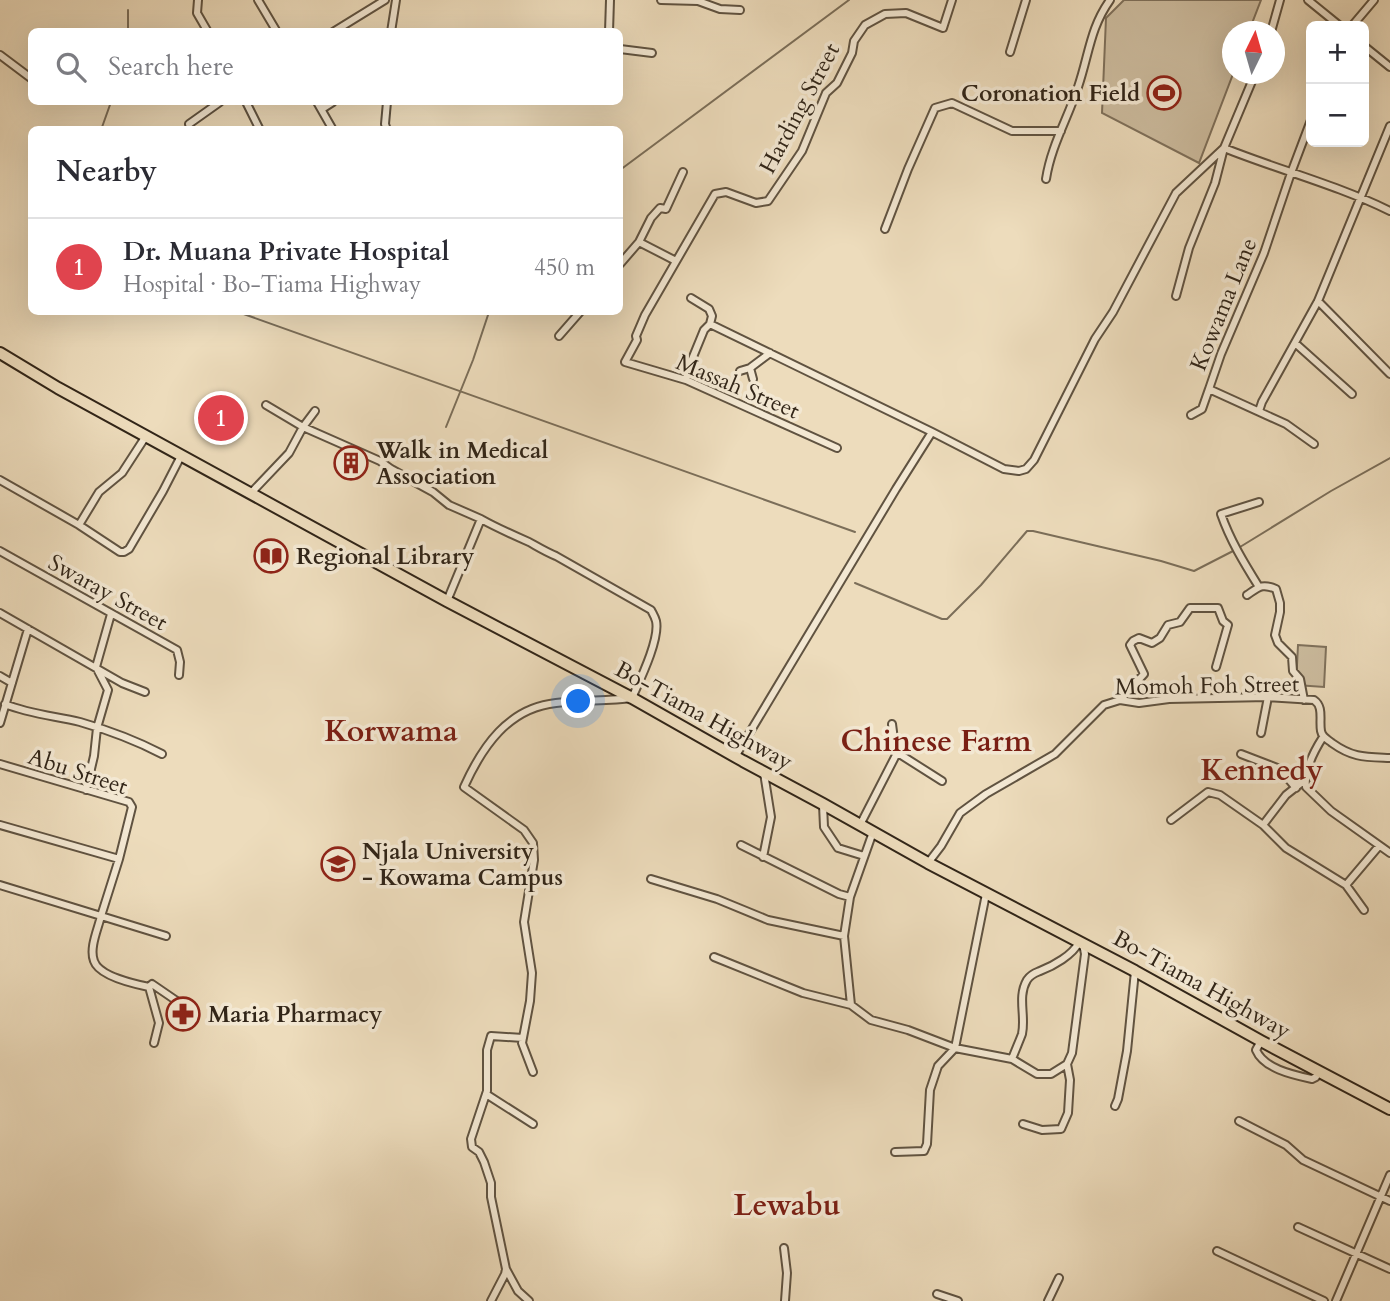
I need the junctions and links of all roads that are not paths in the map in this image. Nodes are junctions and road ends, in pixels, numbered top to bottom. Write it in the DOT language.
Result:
graph roads {
  1 [pos="198,0"];
  2 [pos="270,0"];
  3 [pos="385,0"];
  4 [pos="396,0"];
  5 [pos="610,0"];
  6 [pos="661,0"];
  7 [pos="952,0"];
  8 [pos="1026,0"];
  9 [pos="1110,0"];
  10 [pos="1280,0"];
  11 [pos="1308,0"];
  12 [pos="1374,0"];
  13 [pos="260,2"];
  14 [pos="707,2"];
  15 [pos="740,10"];
  16 [pos="1274,21"];
  17 [pos="1334,21"];
  18 [pos="1356,21"];
  19 [pos="206,28"];
  20 [pos="275,28"];
  21 [pos="339,28"];
  22 [pos="391,28"];
  23 [pos="609,28"];
  24 [pos="623,49"];
  25 [pos="1369,50"];
  26 [pos="1010,52"];
  27 [pos="652,53"];
  28 [pos="0,55"];
  29 [pos="1390,67"];
  30 [pos="28,76"];
  31 [pos="1251,84"];
  32 [pos="215,105"];
  33 [pos="248,105"];
  34 [pos="319,105"];
  35 [pos="328,105"];
  36 [pos="387,105"];
  37 [pos="322,109"];
  38 [pos="189,126"];
  39 [pos="258,126"];
  40 [pos="331,126"];
  41 [pos="386,126"];
  42 [pos="1390,126"];
  43 [pos="1061,131"];
  44 [pos="1306,133"];
  45 [pos="1224,148"];
  46 [pos="1381,148"];
  47 [pos="1390,151"];
  48 [pos="683,172"];
  49 [pos="1291,173"];
  50 [pos="1046,179"];
  51 [pos="1360,196"];
  52 [pos="1390,211"];
  53 [pos="885,229"];
  54 [pos="639,242"];
  55 [pos="623,261"];
  56 [pos="676,261"];
  57 [pos="1176,296"];
  58 [pos="691,298"];
  59 [pos="1318,301"];
  60 [pos="577,315"];
  61 [pos="710,324"];
  62 [pos="559,336"];
  63 [pos="1295,344"];
  64 [pos="770,353"];
  65 [pos="1,355"];
  66 [pos="625,362"];
  67 [pos="750,368"];
  68 [pos="740,371"];
  69 [pos="1390,374"];
  70 [pos="753,379"];
  71 [pos="686,380"];
  72 [pos="1209,389"];
  73 [pos="1352,394"];
  74 [pos="266,405"];
  75 [pos="315,411"];
  76 [pos="1258,411"];
  77 [pos="1191,415"];
  78 [pos="303,427"];
  79 [pos="932,432"];
  80 [pos="146,436"];
  81 [pos="1314,444"];
  82 [pos="837,448"];
  83 [pos="181,456"];
  84 [pos="0,480"];
  85 [pos="250,494"];
  86 [pos="1259,502"];
  87 [pos="481,519"];
  88 [pos="79,525"];
  89 [pos="0,551"];
  90 [pos="1259,587"];
  91 [pos="1247,595"];
  92 [pos="447,601"];
  93 [pos="0,613"];
  94 [pos="111,614"];
  95 [pos="28,629"];
  96 [pos="96,667"];
  97 [pos="1216,667"];
  98 [pos="179,675"];
  99 [pos="0,676"];
  100 [pos="12,683"];
  101 [pos="145,692"];
  102 [pos="1268,697"];
  103 [pos="632,698"];
  104 [pos="1304,699"];
  105 [pos="1120,700"];
  106 [pos="5,704"];
  107 [pos="0,723"];
  108 [pos="892,724"];
  109 [pos="97,728"];
  110 [pos="1261,733"];
  111 [pos="1323,737"];
  112 [pos="162,754"];
  113 [pos="1241,754"];
  114 [pos="896,755"];
  115 [pos="735,757"];
  116 [pos="1390,758"];
  117 [pos="0,764"];
  118 [pos="764,773"];
  119 [pos="1305,780"];
  120 [pos="942,781"];
  121 [pos="1296,788"];
  122 [pos="86,790"];
  123 [pos="823,804"];
  124 [pos="1171,820"];
  125 [pos="0,825"];
  126 [pos="860,825"];
  127 [pos="1263,825"];
  128 [pos="873,832"];
  129 [pos="741,845"];
  130 [pos="1379,846"];
  131 [pos="1390,853"];
  132 [pos="864,856"];
  133 [pos="763,857"];
  134 [pos="119,859"];
  135 [pos="928,863"];
  136 [pos="651,879"];
  137 [pos="1346,885"];
  138 [pos="0,886"];
  139 [pos="986,894"];
  140 [pos="850,897"];
  141 [pos="1364,910"];
  142 [pos="102,916"];
  143 [pos="166,936"];
  144 [pos="844,936"];
  145 [pos="1081,943"];
  146 [pos="714,957"];
  147 [pos="1135,971"];
  148 [pos="150,985"];
  149 [pos="851,1005"];
  150 [pos="187,1008"];
  151 [pos="523,1038"];
  152 [pos="1261,1041"];
  153 [pos="154,1043"];
  154 [pos="956,1048"];
  155 [pos="1012,1059"];
  156 [pos="1067,1064"];
  157 [pos="533,1072"];
  158 [pos="1320,1072"];
  159 [pos="486,1094"];
  160 [pos="1115,1106"];
  161 [pos="1390,1109"];
  162 [pos="1239,1121"];
  163 [pos="533,1124"];
  164 [pos="1023,1124"];
  165 [pos="895,1152"];
  166 [pos="1390,1175"];
  167 [pos="1382,1196"];
  168 [pos="1390,1201"];
  169 [pos="1298,1227"];
  170 [pos="784,1248"];
  171 [pos="1217,1251"];
  172 [pos="1357,1254"];
  173 [pos="506,1269"];
  174 [pos="1390,1269"];
  175 [pos="1059,1278"];
  176 [pos="937,1294"];
  177 [pos="491,1301"];
  178 [pos="529,1301"];
  179 [pos="785,1301"];
  180 [pos="958,1301"];
  181 [pos="1048,1301"];
  182 [pos="1324,1301"];
  183 [pos="1336,1301"];
  1 -- 19 [label="street"];
  2 -- 13 [label="street"];
  3 -- 21 [label="street"];
  4 -- 22 [label="street"];
  5 -- 23 [label="street"];
  6 -- 14 [label="street"];
  7 -- 56 [label="street, Harding Street"];
  8 -- 26 [label="street"];
  9 -- 43 [label="street"];
  10 -- 16 [label="street"];
  11 -- 17 [label="street"];
  12 -- 18 [label="street"];
  13 -- 20 [label="street"];
  14 -- 15 [label="street"];
  24 -- 27 [label="street"];
  25 -- 29 [label="street"];
  28 -- 30 [label="street"];
  31 -- 45 [label="street"];
  32 -- 38 [label="street"];
  33 -- 39 [label="street"];
  34 -- 37 [label="street"];
  35 -- 37 [label="street"];
  36 -- 41 [label="street"];
  37 -- 40 [label="street"];
  42 -- 46 [label="street"];
  43 -- 50 [label="street"];
  43 -- 53 [label="street"];
  44 -- 49 [label="street, Kowama Lane"];
  45 -- 49 [label="street"];
  45 -- 57 [label="street"];
  45 -- 79 [label="street"];
  46 -- 47 [label="street"];
  46 -- 51 [label="street"];
  48 -- 54 [label="street"];
  49 -- 51 [label="street"];
  49 -- 72 [label="street, Kowama Lane"];
  51 -- 52 [label="street"];
  51 -- 59 [label="street"];
  54 -- 55 [label="street"];
  54 -- 56 [label="street"];
  56 -- 66 [label="street, Harding Street"];
  58 -- 61 [label="street"];
  59 -- 63 [label="street"];
  59 -- 69 [label="street"];
  60 -- 62 [label="street"];
  61 -- 64 [label="street"];
  61 -- 71 [label="street"];
  63 -- 73 [label="street"];
  63 -- 76 [label="street"];
  64 -- 67 [label="street"];
  64 -- 79 [label="street"];
  65 -- 80 [label="highway, Bo-Tiama Highway"];
  66 -- 71 [label="street, Massah Street"];
  67 -- 68 [label="street"];
  67 -- 70 [label="street"];
  71 -- 82 [label="street, Massah Street"];
  72 -- 76 [label="street, Kowama Lane"];
  72 -- 77 [label="street"];
  74 -- 78 [label="street"];
  75 -- 78 [label="street"];
  76 -- 81 [label="street, Kowama Lane"];
  78 -- 85 [label="street"];
  78 -- 87 [label="street"];
  79 -- 115 [label="street"];
  80 -- 83 [label="highway, Bo-Tiama Highway"];
  80 -- 88 [label="street"];
  83 -- 85 [label="highway, Bo-Tiama Highway"];
  83 -- 88 [label="street"];
  84 -- 88 [label="street"];
  85 -- 92 [label="highway, Bo-Tiama Highway"];
  86 -- 90 [label="street"];
  87 -- 92 [label="street"];
  87 -- 103 [label="street"];
  89 -- 94 [label="street, Swaray Street"];
  90 -- 91 [label="street"];
  90 -- 104 [label="street"];
  92 -- 103 [label="highway, Bo-Tiama Highway"];
  93 -- 95 [label="street"];
  94 -- 96 [label="street"];
  94 -- 98 [label="street, Swaray Street"];
  95 -- 96 [label="street"];
  95 -- 100 [label="street"];
  96 -- 101 [label="street"];
  96 -- 109 [label="street"];
  97 -- 105 [label="street"];
  99 -- 100 [label="street"];
  100 -- 106 [label="street"];
  102 -- 104 [label="street, Momoh Foh Street"];
  102 -- 105 [label="street, Momoh Foh Street"];
  102 -- 110 [label="street"];
  103 -- 115 [label="highway, Bo-Tiama Highway"];
  103 -- 151 [label="street"];
  104 -- 111 [label="street, Momoh Foh Street"];
  105 -- 135 [label="street, Momoh Foh Street"];
  106 -- 107 [label="street"];
  106 -- 109 [label="street"];
  108 -- 114 [label="street"];
  109 -- 112 [label="street"];
  109 -- 122 [label="street"];
  111 -- 116 [label="street"];
  111 -- 119 [label="street"];
  113 -- 121 [label="street"];
  114 -- 120 [label="street"];
  114 -- 126 [label="street"];
  115 -- 118 [label="highway, Bo-Tiama Highway"];
  117 -- 122 [label="street, Abu Street"];
  118 -- 123 [label="highway, Bo-Tiama Highway"];
  118 -- 133 [label="street"];
  119 -- 121 [label="street"];
  119 -- 130 [label="street"];
  121 -- 127 [label="street"];
  122 -- 134 [label="street, Abu Street"];
  123 -- 126 [label="highway, Bo-Tiama Highway"];
  123 -- 132 [label="street"];
  124 -- 127 [label="street"];
  125 -- 134 [label="street"];
  126 -- 128 [label="highway, Bo-Tiama Highway"];
  127 -- 137 [label="street"];
  128 -- 132 [label="street"];
  128 -- 135 [label="highway, Bo-Tiama Highway"];
  129 -- 133 [label="street"];
  130 -- 131 [label="street"];
  130 -- 137 [label="street"];
  132 -- 140 [label="street"];
  133 -- 140 [label="street"];
  134 -- 142 [label="street, Abu Street"];
  135 -- 139 [label="highway, Bo-Tiama Highway"];
  136 -- 144 [label="street"];
  137 -- 141 [label="street"];
  138 -- 142 [label="street"];
  139 -- 145 [label="highway, Bo-Tiama Highway"];
  139 -- 154 [label="street"];
  140 -- 144 [label="street"];
  142 -- 143 [label="street"];
  142 -- 148 [label="street, Abu Street"];
  144 -- 149 [label="street"];
  145 -- 147 [label="highway, Bo-Tiama Highway"];
  145 -- 155 [label="street"];
  145 -- 156 [label="street"];
  146 -- 149 [label="street"];
  147 -- 152 [label="highway, Bo-Tiama Highway"];
  147 -- 160 [label="street"];
  148 -- 150 [label="street"];
  148 -- 153 [label="street"];
  149 -- 154 [label="street"];
  151 -- 157 [label="street"];
  151 -- 159 [label="street"];
  152 -- 158 [label="highway, Bo-Tiama Highway"];
  152 -- 158 [label="street"];
  154 -- 155 [label="street"];
  154 -- 165 [label="street"];
  155 -- 156 [label="street"];
  156 -- 164 [label="street"];
  158 -- 161 [label="highway, Bo-Tiama Highway"];
  159 -- 163 [label="street"];
  159 -- 173 [label="street"];
  162 -- 167 [label="street"];
  166 -- 167 [label="street"];
  167 -- 168 [label="street"];
  167 -- 172 [label="street"];
  169 -- 172 [label="street"];
  170 -- 179 [label="street"];
  171 -- 182 [label="street"];
  172 -- 174 [label="street"];
  172 -- 183 [label="street"];
  173 -- 177 [label="street"];
  173 -- 178 [label="street"];
  175 -- 181 [label="street"];
  176 -- 180 [label="street"];
}
